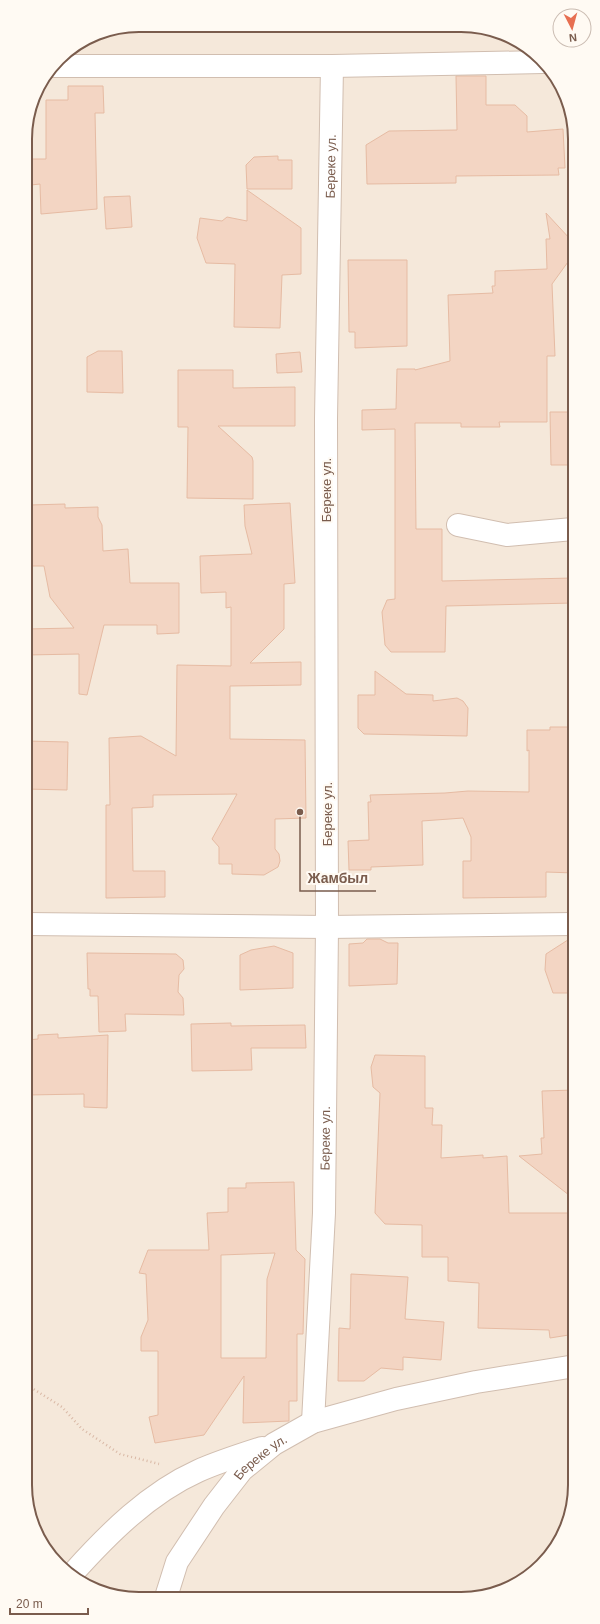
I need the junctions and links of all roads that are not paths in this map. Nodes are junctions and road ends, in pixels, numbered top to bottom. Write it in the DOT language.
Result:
graph roads {
  1 [pos="536,62"];
  2 [pos="62,66"];
  3 [pos="332,66"];
  4 [pos="458,525"];
  5 [pos="568,529"];
  6 [pos="32,924"];
  7 [pos="568,924"];
  8 [pos="327,927"];
  9 [pos="568,1367"];
  10 [pos="313,1422"];
  11 [pos="274,1444"];
  12 [pos="75,1571"];
  13 [pos="168,1592"];
  1 -- 3 [label="street"];
  2 -- 3 [label="street"];
  3 -- 8 [label="street, Береке ул."];
  4 -- 5 [label="street"];
  6 -- 8 [label="street"];
  7 -- 8 [label="street"];
  8 -- 10 [label="street, Береке ул."];
  9 -- 10 [label="street"];
  10 -- 11 [label="street, Береке ул."];
  11 -- 12 [label="street"];
  11 -- 13 [label="street, Береке ул."];
}
